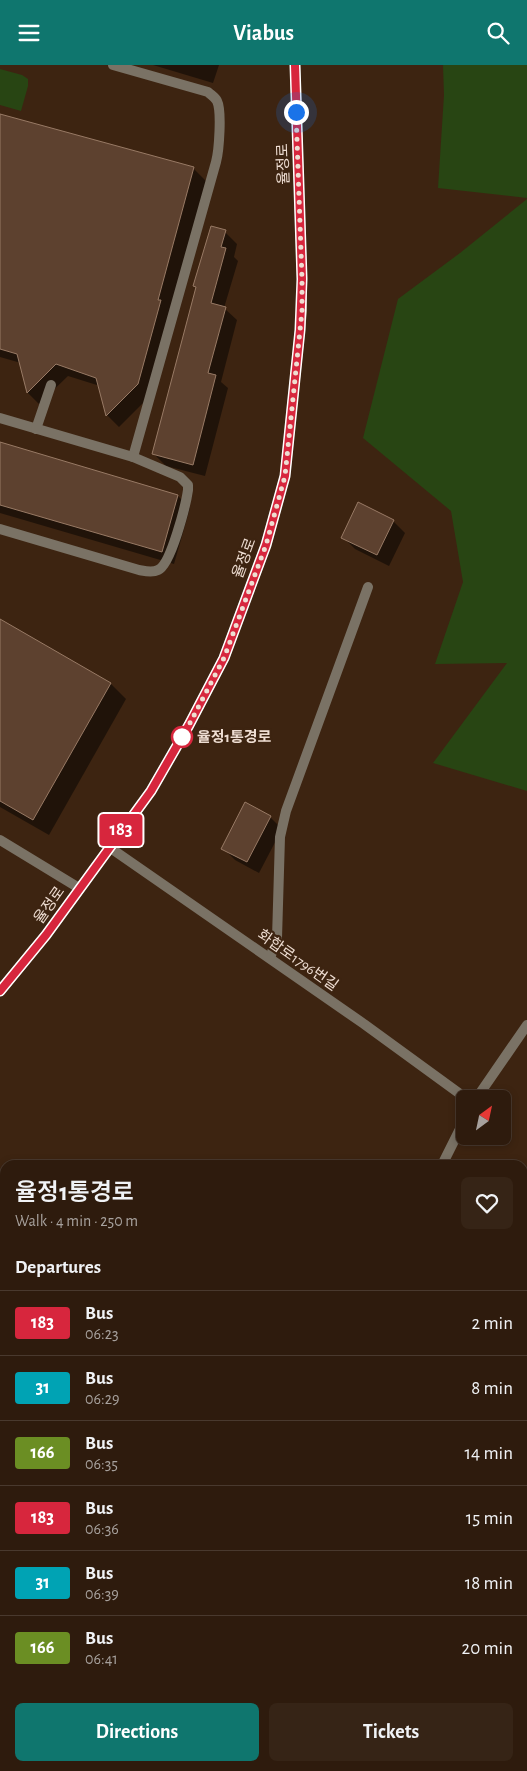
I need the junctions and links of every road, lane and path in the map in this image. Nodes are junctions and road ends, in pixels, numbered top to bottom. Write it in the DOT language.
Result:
graph roads {
  1 [pos="295,65"];
  2 [pos="119,66"];
  3 [pos="51,385"];
  4 [pos="0,419"];
  5 [pos="36,429"];
  6 [pos="133,457"];
  7 [pos="0,529"];
  8 [pos="368,587"];
  9 [pos="0,840"];
  10 [pos="110,847"];
  11 [pos="79,888"];
  12 [pos="270,958"];
  13 [pos="0,991"];
  14 [pos="527,1025"];
  15 [pos="482,1090"];
  16 [pos="456,1091"];
  17 [pos="456,1137"];
  18 [pos="444,1160"];
  1 -- 10 [label="main road, 율정로"];
  2 -- 6 [label="street"];
  3 -- 5 [label="street"];
  4 -- 5 [label="street"];
  5 -- 6 [label="street"];
  6 -- 7 [label="street"];
  8 -- 12 [label="street"];
  9 -- 11 [label="street"];
  10 -- 11 [label="main road, 율정로"];
  10 -- 12 [label="street, 화합로1796번길"];
  11 -- 13 [label="main road, 율정로"];
  12 -- 16 [label="street, 화합로1796번길"];
  14 -- 15 [label="street"];
  17 -- 18 [label="street"];
}
